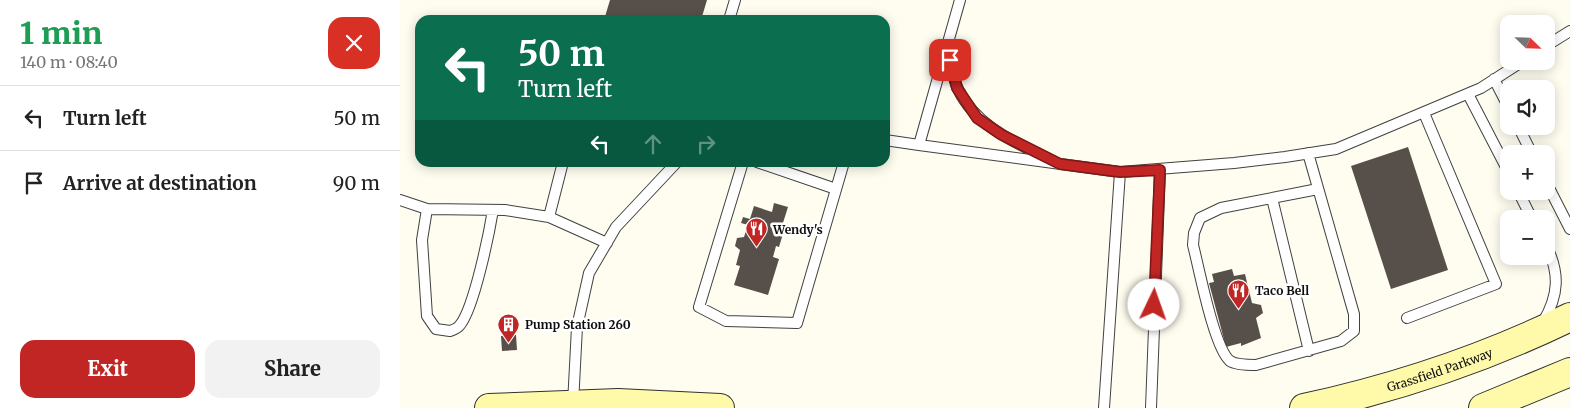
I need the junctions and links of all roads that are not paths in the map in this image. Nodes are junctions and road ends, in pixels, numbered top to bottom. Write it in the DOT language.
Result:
graph roads {
  1 [pos="735,0"];
  2 [pos="960,0"];
  3 [pos="730,15"];
  4 [pos="1569,33"];
  5 [pos="1555,41"];
  6 [pos="947,46"];
  7 [pos="1508,70"];
  8 [pos="1494,79"];
  9 [pos="1500,91"];
  10 [pos="1468,94"];
  11 [pos="1424,113"];
  12 [pos="890,141"];
  13 [pos="919,145"];
  14 [pos="1308,153"];
  15 [pos="1500,156"];
  16 [pos="1060,164"];
  17 [pos="562,167"];
  18 [pos="672,167"];
  19 [pos="741,167"];
  20 [pos="772,167"];
  21 [pos="843,167"];
  22 [pos="1160,170"];
  23 [pos="1120,172"];
  24 [pos="836,189"];
  25 [pos="1318,189"];
  26 [pos="1272,198"];
  27 [pos="400,200"];
  28 [pos="1555,200"];
  29 [pos="427,209"];
  30 [pos="493,210"];
  31 [pos="549,218"];
  32 [pos="1570,229"];
  33 [pos="607,243"];
  34 [pos="1554,265"];
  35 [pos="1570,317"];
  36 [pos="1407,318"];
  37 [pos="1536,334"];
  38 [pos="1309,351"];
  39 [pos="1570,372"];
  40 [pos="573,406"];
  41 [pos="489,408"];
  42 [pos="720,408"];
  43 [pos="1104,408"];
  44 [pos="1151,408"];
  45 [pos="1304,408"];
  46 [pos="1483,408"];
  1 -- 3 [label="lane"];
  2 -- 6 [label="lane"];
  4 -- 5 [label="lane"];
  6 -- 13 [label="lane"];
  6 -- 16 [label="lane"];
  7 -- 8 [label="lane"];
  8 -- 9 [label="lane"];
  8 -- 10 [label="lane"];
  10 -- 11 [label="lane"];
  10 -- 15 [label="lane"];
  11 -- 14 [label="lane"];
  11 -- 36 [label="lane"];
  12 -- 13 [label="lane"];
  13 -- 16 [label="lane"];
  14 -- 22 [label="lane"];
  14 -- 25 [label="lane"];
  16 -- 23 [label="lane"];
  17 -- 31 [label="lane"];
  18 -- 33 [label="lane"];
  19 -- 24 [label="lane"];
  20 -- 24 [label="lane"];
  21 -- 24 [label="lane"];
  22 -- 23 [label="lane"];
  22 -- 44 [label="lane"];
  23 -- 43 [label="lane"];
  25 -- 26 [label="lane"];
  25 -- 38 [label="lane"];
  26 -- 38 [label="lane"];
  26 -- 38 [label="lane"];
  27 -- 29 [label="lane"];
  28 -- 32 [label="lane"];
  29 -- 30 [label="lane"];
  29 -- 30 [label="lane"];
  30 -- 31 [label="lane"];
  31 -- 33 [label="lane"];
  33 -- 40 [label="lane"];
  34 -- 37 [label="lane"];
  35 -- 37 [label="street, Grassfield Parkway"];
  37 -- 45 [label="street, Grassfield Parkway"];
  39 -- 46 [label="street"];
  40 -- 41 [label="street"];
  40 -- 42 [label="street"];
}
